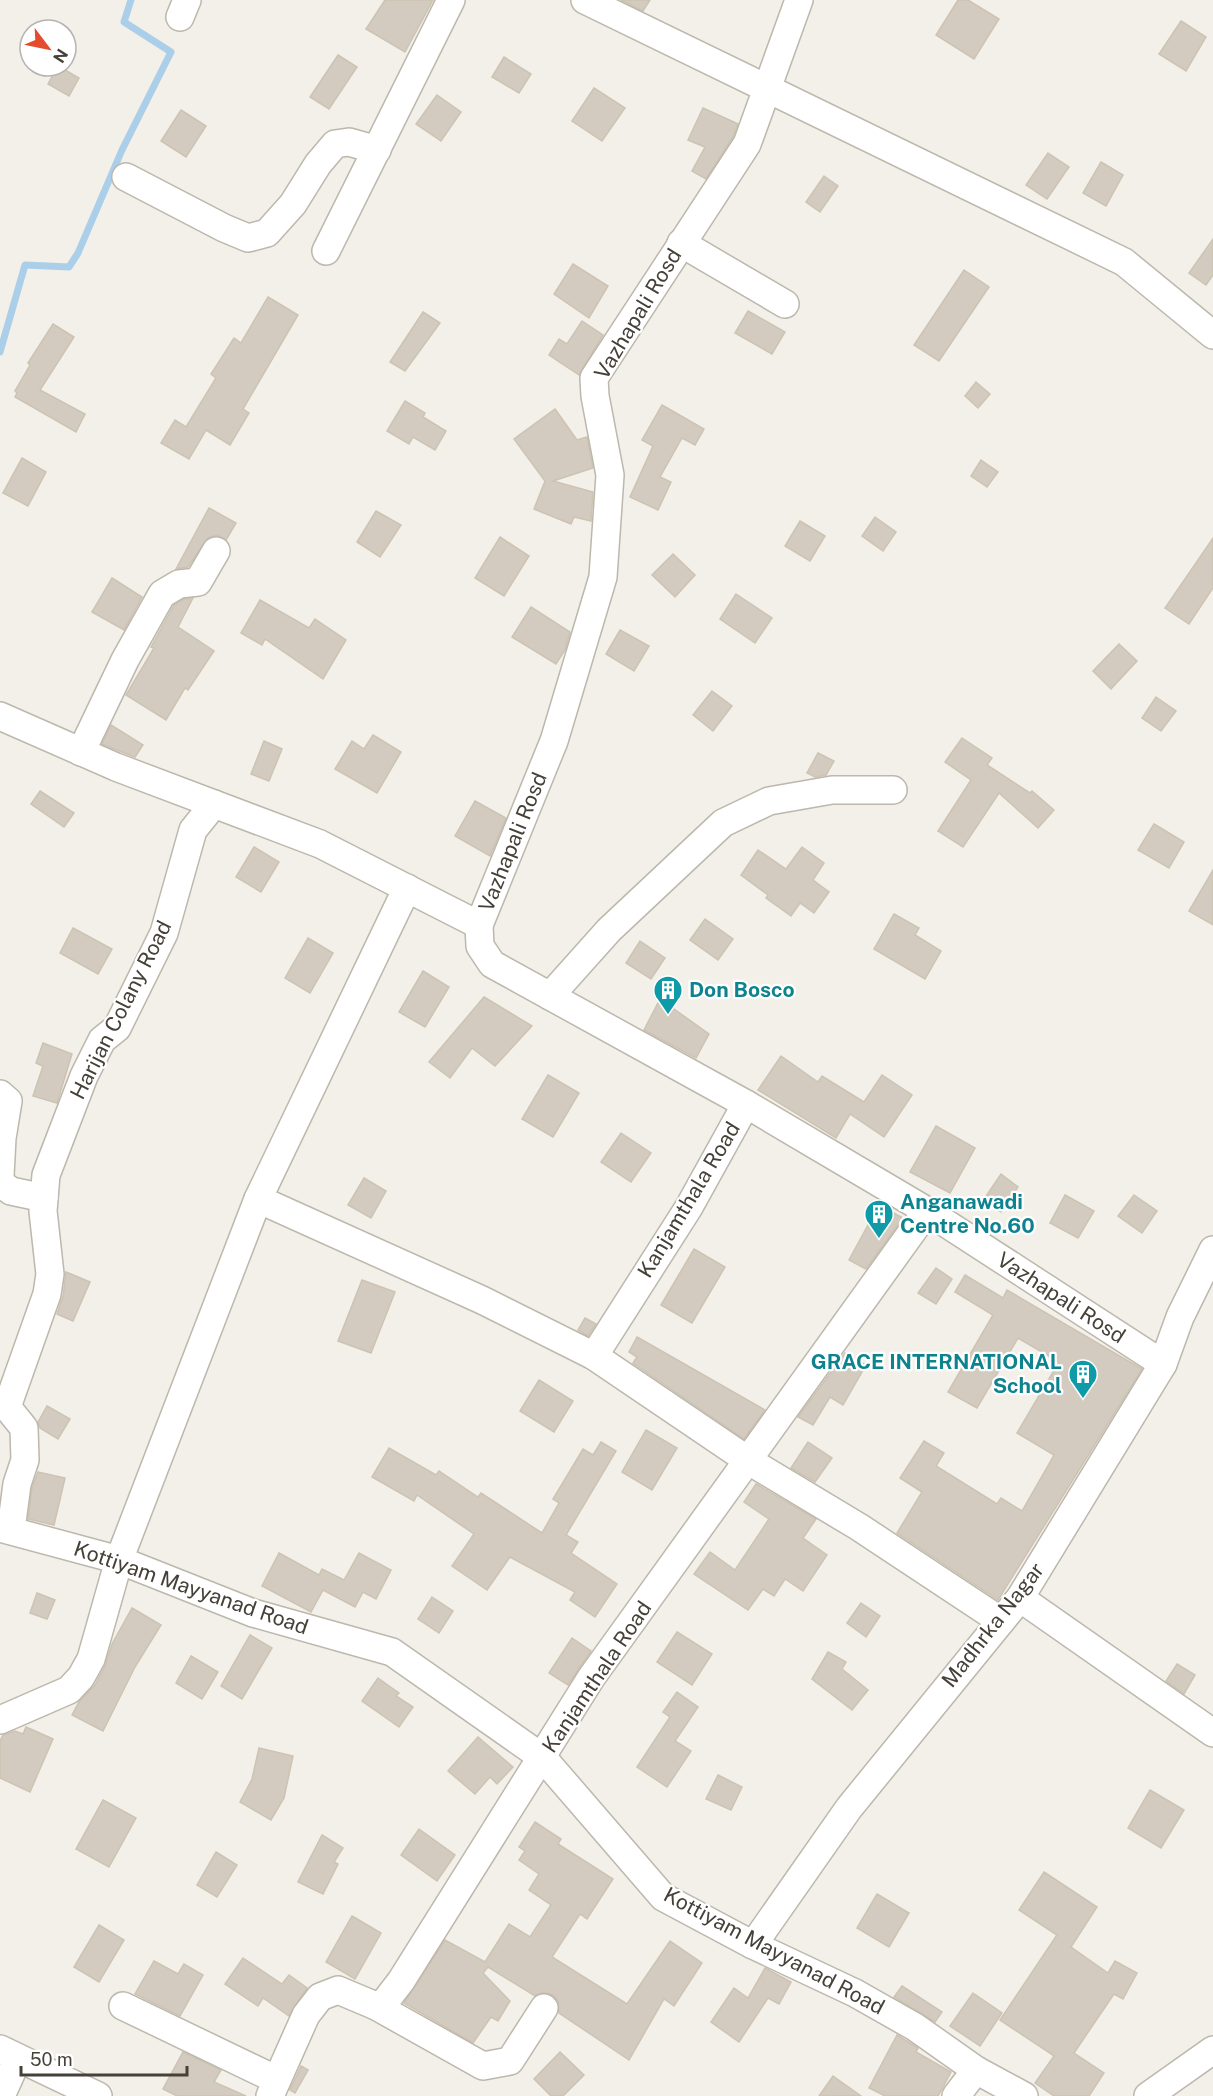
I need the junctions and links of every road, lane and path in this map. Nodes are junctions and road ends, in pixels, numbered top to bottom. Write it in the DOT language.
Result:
graph roads {
  1 [pos="451,0"];
  2 [pos="585,0"];
  3 [pos="799,0"];
  4 [pos="765,89"];
  5 [pos="376,150"];
  6 [pos="126,177"];
  7 [pos="681,243"];
  8 [pos="326,251"];
  9 [pos="785,304"];
  10 [pos="1213,335"];
  11 [pos="216,551"];
  12 [pos="3,725"];
  13 [pos="81,752"];
  14 [pos="893,790"];
  15 [pos="214,804"];
  16 [pos="407,888"];
  17 [pos="479,925"];
  18 [pos="550,996"];
  19 [pos="0,1094"];
  20 [pos="746,1104"];
  21 [pos="0,1176"];
  22 [pos="0,1183"];
  23 [pos="44,1198"];
  24 [pos="258,1199"];
  25 [pos="927,1211"];
  26 [pos="1213,1250"];
  27 [pos="594,1356"];
  28 [pos="1163,1364"];
  29 [pos="3,1407"];
  30 [pos="749,1461"];
  31 [pos="5,1529"];
  32 [pos="119,1560"];
  33 [pos="1020,1598"];
  34 [pos="1001,1621"];
  35 [pos="0,1720"];
  36 [pos="1213,1733"];
  37 [pos="543,1758"];
  38 [pos="753,1945"];
  39 [pos="123,2006"];
  40 [pos="376,2006"];
  41 [pos="544,2008"];
  42 [pos="1213,2050"];
  43 [pos="9,2053"];
  44 [pos="976,2070"];
  45 [pos="274,2088"];
  46 [pos="1,2096"];
  47 [pos="98,2096"];
  48 [pos="956,2096"];
  49 [pos="1024,2096"];
  50 [pos="1148,2096"];
  1 -- 5 [label="street"];
  2 -- 4 [label="street"];
  3 -- 4 [label="street, Vazhapali Rosd"];
  4 -- 7 [label="street, Vazhapali Rosd"];
  4 -- 10 [label="street"];
  5 -- 6 [label="street"];
  5 -- 8 [label="street"];
  7 -- 9 [label="street"];
  7 -- 17 [label="street, Vazhapali Rosd"];
  11 -- 13 [label="street"];
  12 -- 13 [label="street"];
  13 -- 15 [label="street"];
  14 -- 18 [label="street"];
  15 -- 16 [label="street"];
  15 -- 23 [label="street, Harijan Colany Road"];
  16 -- 17 [label="street"];
  16 -- 24 [label="street"];
  17 -- 18 [label="street, Vazhapali Rosd"];
  18 -- 20 [label="street, Vazhapali Rosd"];
  19 -- 21 [label="street"];
  20 -- 25 [label="street, Vazhapali Rosd"];
  20 -- 27 [label="street, Kanjamthala Road"];
  22 -- 23 [label="street"];
  23 -- 29 [label="street, Harijan Colany Road"];
  24 -- 27 [label="street"];
  24 -- 32 [label="street"];
  25 -- 28 [label="street, Vazhapali Rosd"];
  25 -- 30 [label="street, Kanjamthala Road"];
  26 -- 28 [label="street, Madhrka Nagar"];
  27 -- 30 [label="street"];
  28 -- 33 [label="street, Madhrka Nagar"];
  29 -- 31 [label="street, Harijan Colany Road"];
  30 -- 34 [label="street"];
  30 -- 37 [label="street, Kanjamthala Road"];
  31 -- 32 [label="street, Kottiyam Mayyanad Road"];
  32 -- 35 [label="street"];
  32 -- 37 [label="street, Kottiyam Mayyanad Road"];
  33 -- 34 [label="street, Madhrka Nagar"];
  33 -- 36 [label="street"];
  34 -- 38 [label="street, Madhrka Nagar"];
  37 -- 38 [label="street, Kottiyam Mayyanad Road"];
  37 -- 40 [label="street, Kanjamthala Road"];
  38 -- 44 [label="street, Kottiyam Mayyanad Road"];
  39 -- 45 [label="street"];
  40 -- 41 [label="street"];
  40 -- 45 [label="street"];
  42 -- 50 [label="street"];
  43 -- 46 [label="street"];
  43 -- 47 [label="street"];
  44 -- 48 [label="street"];
  44 -- 49 [label="street, Kottiyam Mayyanad Road"];
}
